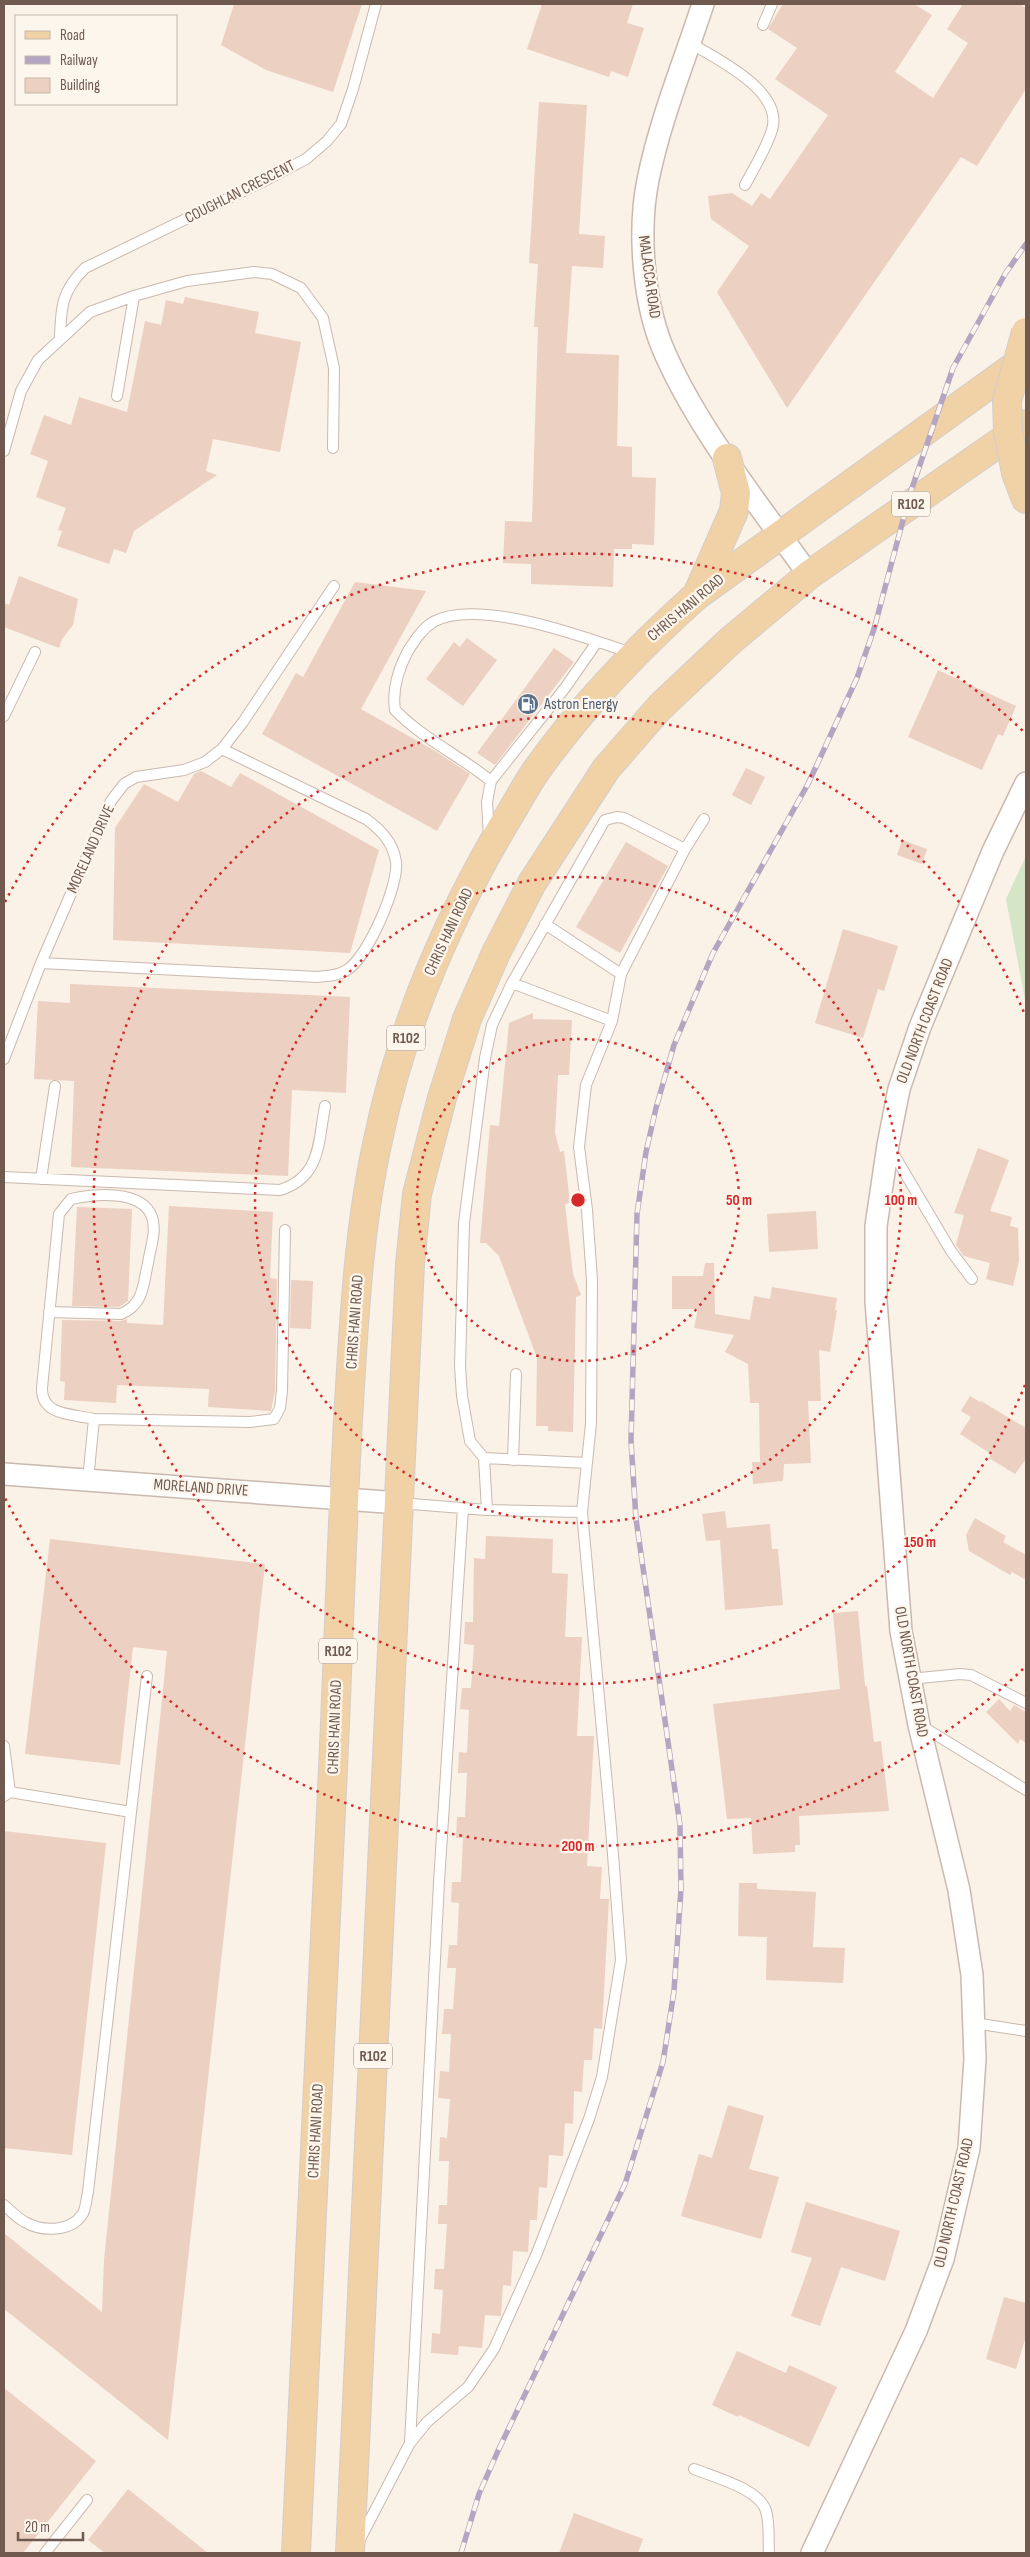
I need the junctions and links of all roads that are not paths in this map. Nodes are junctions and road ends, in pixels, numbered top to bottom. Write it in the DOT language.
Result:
graph roads {
  1 [pos="376,4"];
  2 [pos="703,4"];
  3 [pos="772,4"];
  4 [pos="763,25"];
  5 [pos="690,43"];
  6 [pos="745,185"];
  7 [pos="134,296"];
  8 [pos="1026,332"];
  9 [pos="60,337"];
  10 [pos="1026,358"];
  11 [pos="117,396"];
  12 [pos="1026,424"];
  13 [pos="333,448"];
  14 [pos="4,450"];
  15 [pos="727,458"];
  16 [pos="1026,499"];
  17 [pos="780,534"];
  18 [pos="809,575"];
  19 [pos="334,586"];
  20 [pos="696,596"];
  21 [pos="597,642"];
  22 [pos="35,652"];
  23 [pos="634,654"];
  24 [pos="4,716"];
  25 [pos="222,749"];
  26 [pos="491,781"];
  27 [pos="1026,783"];
  28 [pos="704,819"];
  29 [pos="490,848"];
  30 [pos="685,849"];
  31 [pos="545,924"];
  32 [pos="41,963"];
  33 [pos="622,974"];
  34 [pos="512,983"];
  35 [pos="612,1022"];
  36 [pos="4,1059"];
  37 [pos="55,1086"];
  38 [pos="325,1106"];
  39 [pos="888,1145"];
  40 [pos="4,1177"];
  41 [pos="41,1178"];
  42 [pos="285,1230"];
  43 [pos="972,1279"];
  44 [pos="49,1312"];
  45 [pos="516,1374"];
  46 [pos="94,1419"];
  47 [pos="484,1458"];
  48 [pos="513,1460"];
  49 [pos="586,1463"];
  50 [pos="4,1474"];
  51 [pos="88,1480"];
  52 [pos="343,1498"];
  53 [pos="399,1503"];
  54 [pos="463,1508"];
  55 [pos="487,1510"];
  56 [pos="582,1512"];
  57 [pos="147,1676"];
  58 [pos="910,1679"];
  59 [pos="1026,1703"];
  60 [pos="919,1725"];
  61 [pos="4,1746"];
  62 [pos="1026,1790"];
  63 [pos="7,1794"];
  64 [pos="131,1812"];
  65 [pos="974,2023"];
  66 [pos="1026,2031"];
  67 [pos="4,2205"];
  68 [pos="410,2443"];
  69 [pos="694,2469"];
  70 [pos="87,2500"];
  71 [pos="45,2553"];
  72 [pos="296,2553"];
  73 [pos="352,2553"];
  74 [pos="769,2553"];
  75 [pos="812,2553"];
  1 -- 9 [label="lane, COUGHLAN CRESCENT"];
  2 -- 5 [label="street, MALACCA ROAD"];
  3 -- 4 [label="lane"];
  5 -- 6 [label="lane"];
  5 -- 15 [label="street, MALACCA ROAD"];
  7 -- 9 [label="lane"];
  7 -- 11 [label="lane"];
  7 -- 13 [label="lane"];
  8 -- 16 [label="main road, bridge"];
  9 -- 14 [label="lane"];
  10 -- 17 [label="main road, CHRIS HANI ROAD / R102"];
  12 -- 18 [label="main road, R102"];
  15 -- 17 [label="street, MALACCA ROAD"];
  15 -- 20 [label="main road"];
  17 -- 18 [label="street, MALACCA ROAD"];
  17 -- 20 [label="main road, CHRIS HANI ROAD / R102"];
  18 -- 53 [label="main road, R102"];
  19 -- 25 [label="lane, MORELAND DRIVE"];
  20 -- 23 [label="main road, CHRIS HANI ROAD / R102"];
  21 -- 23 [label="lane"];
  21 -- 26 [label="lane"];
  21 -- 26 [label="lane"];
  22 -- 24 [label="lane"];
  23 -- 29 [label="main road, CHRIS HANI ROAD / R102"];
  25 -- 32 [label="lane, MORELAND DRIVE"];
  25 -- 32 [label="lane"];
  26 -- 29 [label="lane"];
  27 -- 39 [label="street, OLD NORTH COAST ROAD"];
  28 -- 30 [label="lane"];
  29 -- 52 [label="main road, CHRIS HANI ROAD / R102"];
  30 -- 31 [label="lane"];
  30 -- 33 [label="lane"];
  31 -- 33 [label="lane"];
  31 -- 34 [label="lane"];
  32 -- 36 [label="lane, MORELAND DRIVE"];
  33 -- 35 [label="lane"];
  34 -- 35 [label="lane"];
  34 -- 47 [label="lane"];
  35 -- 49 [label="lane"];
  37 -- 41 [label="lane"];
  38 -- 41 [label="lane"];
  39 -- 43 [label="lane"];
  39 -- 58 [label="street, OLD NORTH COAST ROAD"];
  40 -- 41 [label="lane"];
  42 -- 46 [label="lane"];
  44 -- 44 [label="lane"];
  44 -- 46 [label="lane"];
  45 -- 48 [label="lane"];
  46 -- 51 [label="lane"];
  47 -- 48 [label="lane"];
  47 -- 55 [label="lane"];
  48 -- 49 [label="lane"];
  49 -- 56 [label="lane"];
  50 -- 51 [label="street, MORELAND DRIVE"];
  51 -- 52 [label="street, MORELAND DRIVE"];
  52 -- 53 [label="street, MORELAND DRIVE"];
  52 -- 72 [label="main road, CHRIS HANI ROAD / R102"];
  53 -- 54 [label="lane"];
  53 -- 73 [label="main road, R102"];
  54 -- 55 [label="lane"];
  54 -- 68 [label="lane"];
  55 -- 56 [label="lane"];
  56 -- 68 [label="lane"];
  57 -- 64 [label="lane"];
  58 -- 59 [label="lane"];
  58 -- 60 [label="street, OLD NORTH COAST ROAD"];
  60 -- 62 [label="lane"];
  60 -- 65 [label="street, OLD NORTH COAST ROAD"];
  61 -- 63 [label="lane"];
  63 -- 64 [label="lane"];
  64 -- 67 [label="lane"];
  65 -- 66 [label="lane"];
  65 -- 75 [label="street, OLD NORTH COAST ROAD"];
  68 -- 73 [label="lane"];
  69 -- 74 [label="lane"];
  70 -- 71 [label="lane"];
}
